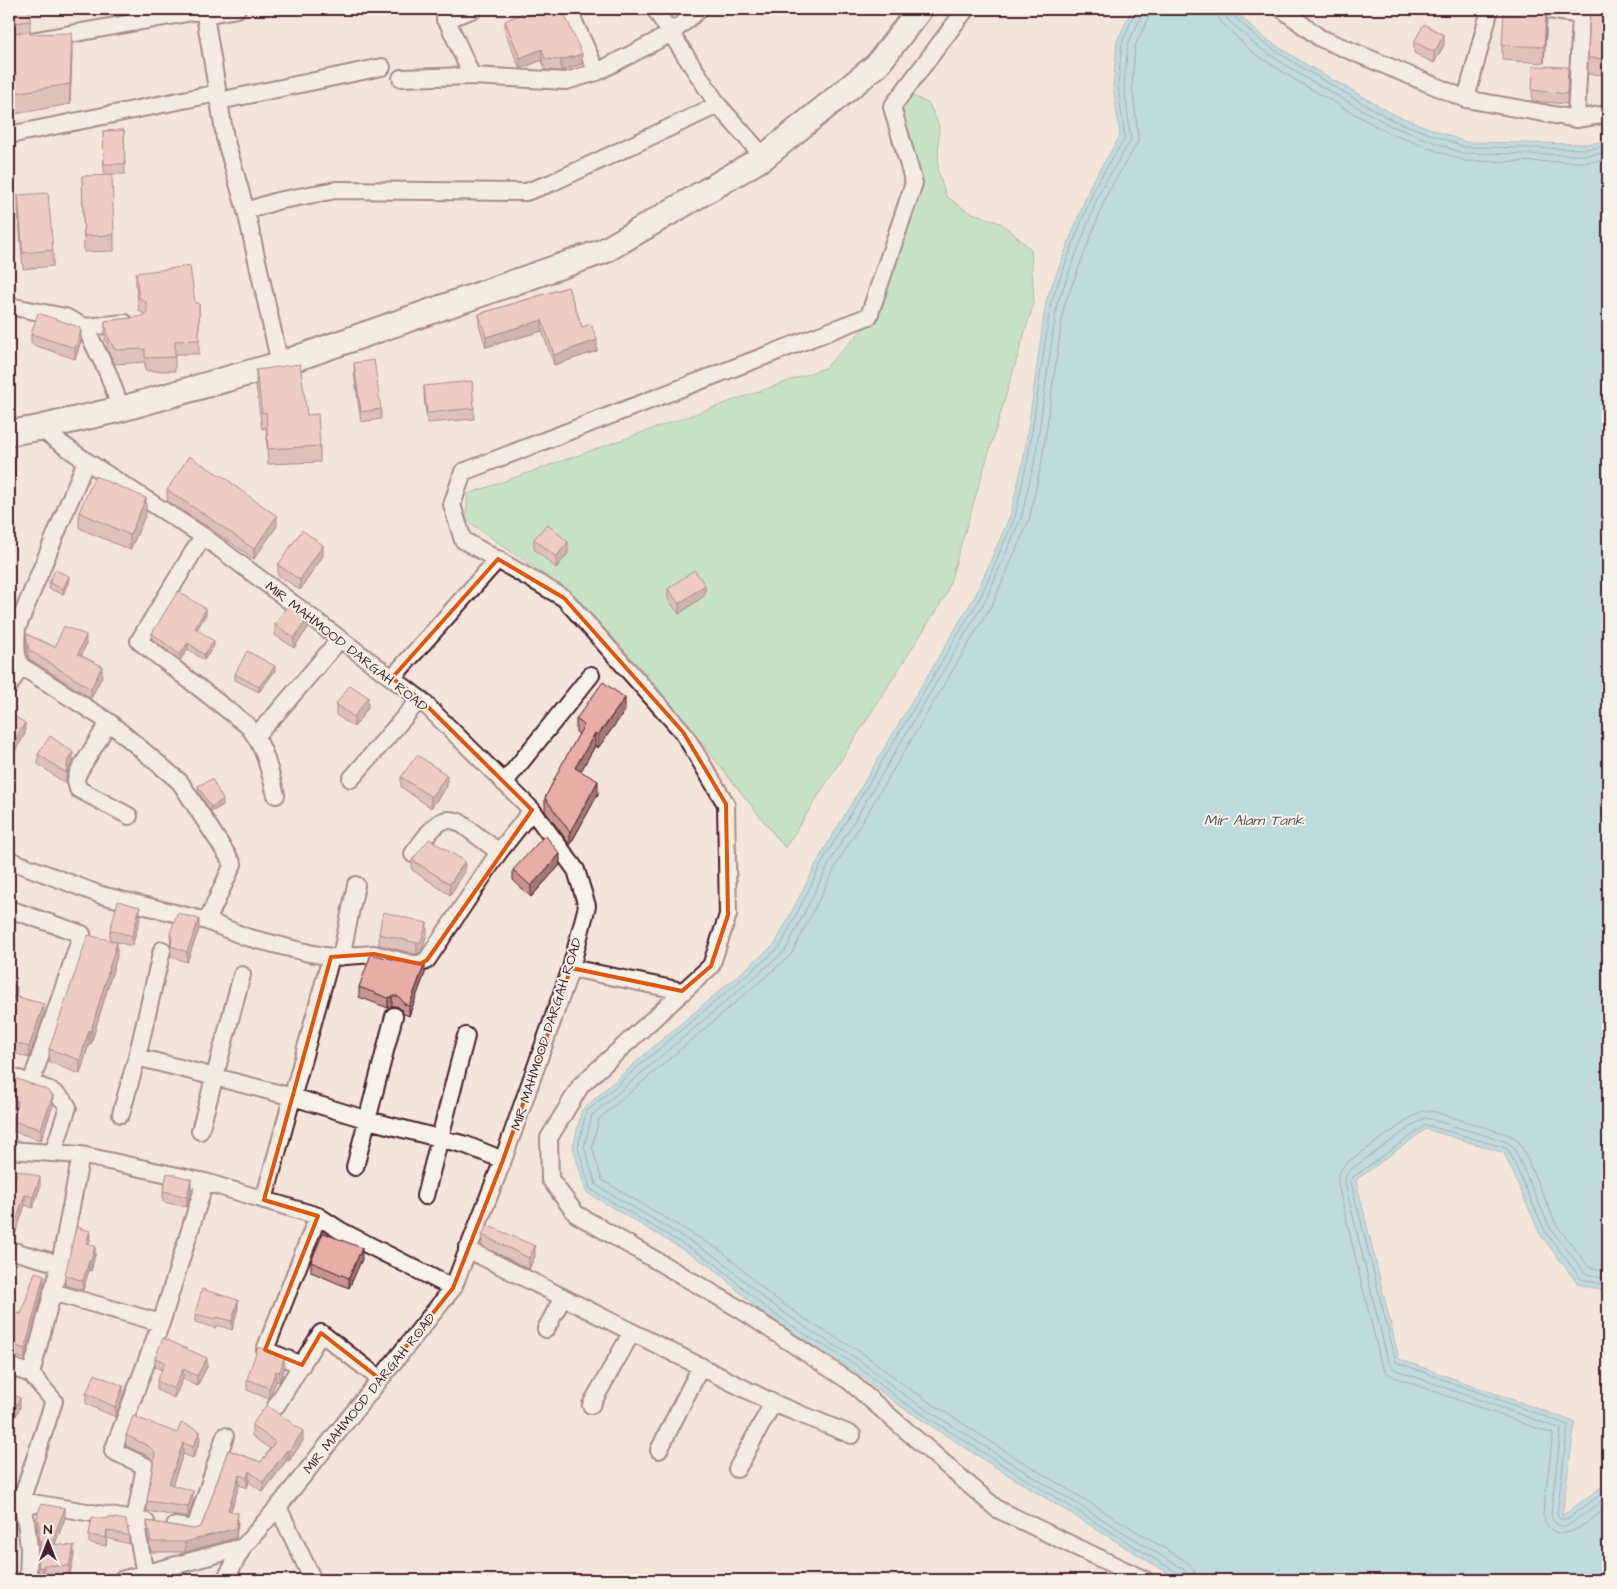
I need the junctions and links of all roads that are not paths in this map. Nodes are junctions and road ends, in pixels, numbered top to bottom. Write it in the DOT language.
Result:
graph roads {
  1 [pos="237,9"];
  2 [pos="474,9"];
  3 [pos="568,9"];
  4 [pos="655,9"];
  5 [pos="700,9"];
  6 [pos="920,9"];
  7 [pos="966,9"];
  8 [pos="1282,9"];
  9 [pos="1490,9"];
  10 [pos="1543,9"];
  11 [pos="204,11"];
  12 [pos="443,14"];
  13 [pos="1608,14"];
  14 [pos="1581,15"];
  15 [pos="670,34"];
  16 [pos="9,45"];
  17 [pos="382,67"];
  18 [pos="597,72"];
  19 [pos="472,76"];
  20 [pos="402,78"];
  21 [pos="219,97"];
  22 [pos="1466,99"];
  23 [pos="718,105"];
  24 [pos="1608,114"];
  25 [pos="1576,119"];
  26 [pos="9,135"];
  27 [pos="764,157"];
  28 [pos="246,211"];
  29 [pos="9,306"];
  30 [pos="138,321"];
  31 [pos="85,327"];
  32 [pos="280,364"];
  33 [pos="120,409"];
  34 [pos="39,428"];
  35 [pos="9,433"];
  36 [pos="86,461"];
  37 [pos="203,536"];
  38 [pos="498,559"];
  39 [pos="340,640"];
  40 [pos="21,666"];
  41 [pos="591,675"];
  42 [pos="392,678"];
  43 [pos="9,686"];
  44 [pos="420,699"];
  45 [pos="109,722"];
  46 [pos="256,734"];
  47 [pos="351,779"];
  48 [pos="504,783"];
  49 [pos="276,795"];
  50 [pos="532,810"];
  51 [pos="129,816"];
  52 [pos="499,852"];
  53 [pos="413,854"];
  54 [pos="9,860"];
  55 [pos="356,885"];
  56 [pos="9,909"];
  57 [pos="207,921"];
  58 [pos="162,950"];
  59 [pos="336,957"];
  60 [pos="571,968"];
  61 [pos="242,975"];
  62 [pos="682,992"];
  63 [pos="394,1016"];
  64 [pos="466,1036"];
  65 [pos="137,1057"];
  66 [pos="9,1076"];
  67 [pos="215,1077"];
  68 [pos="31,1083"];
  69 [pos="293,1097"];
  70 [pos="121,1114"];
  71 [pos="368,1120"];
  72 [pos="200,1132"];
  73 [pos="439,1138"];
  74 [pos="9,1150"];
  75 [pos="53,1153"];
  76 [pos="81,1155"];
  77 [pos="503,1160"];
  78 [pos="355,1167"];
  79 [pos="205,1182"];
  80 [pos="425,1196"];
  81 [pos="264,1200"];
  82 [pos="318,1216"];
  83 [pos="9,1250"];
  84 [pos="467,1250"];
  85 [pos="60,1264"];
  86 [pos="453,1288"];
  87 [pos="52,1292"];
  88 [pos="563,1297"];
  89 [pos="161,1323"];
  90 [pos="546,1329"];
  91 [pos="632,1332"];
  92 [pos="302,1365"];
  93 [pos="9,1366"];
  94 [pos="701,1366"];
  95 [pos="31,1374"];
  96 [pos="380,1379"];
  97 [pos="774,1403"];
  98 [pos="591,1405"];
  99 [pos="276,1406"];
  100 [pos="852,1435"];
  101 [pos="225,1436"];
  102 [pos="659,1450"];
  103 [pos="737,1469"];
  104 [pos="15,1497"];
  105 [pos="278,1507"];
  106 [pos="135,1520"];
  107 [pos="243,1547"];
  108 [pos="145,1574"];
  109 [pos="28,1580"];
  110 [pos="121,1580"];
  111 [pos="225,1580"];
  112 [pos="313,1580"];
  113 [pos="1145,1580"];
  1 -- 11 [label="street"];
  2 -- 12 [label="street"];
  3 -- 18 [label="street"];
  4 -- 15 [label="street"];
  5 -- 15 [label="street"];
  6 -- 27 [label="main road"];
  7 -- 38 [label="street"];
  8 -- 22 [label="street"];
  9 -- 22 [label="street"];
  10 -- 14 [label="street"];
  11 -- 16 [label="street"];
  11 -- 21 [label="street"];
  12 -- 19 [label="street"];
  13 -- 14 [label="street"];
  14 -- 25 [label="street"];
  15 -- 18 [label="street"];
  15 -- 23 [label="street"];
  17 -- 21 [label="street"];
  18 -- 19 [label="street"];
  19 -- 20 [label="street"];
  21 -- 26 [label="street"];
  21 -- 28 [label="street"];
  22 -- 25 [label="street"];
  23 -- 27 [label="street"];
  23 -- 28 [label="street"];
  24 -- 25 [label="street"];
  27 -- 32 [label="main road"];
  28 -- 32 [label="street"];
  29 -- 31 [label="street"];
  30 -- 31 [label="street"];
  31 -- 33 [label="street"];
  32 -- 33 [label="main road"];
  33 -- 34 [label="main road"];
  34 -- 35 [label="main road"];
  34 -- 36 [label="street, MIR MAHMOOD DARGAH ROAD"];
  36 -- 37 [label="street, MIR MAHMOOD DARGAH ROAD"];
  36 -- 40 [label="street"];
  37 -- 39 [label="street, MIR MAHMOOD DARGAH ROAD"];
  37 -- 46 [label="street"];
  38 -- 42 [label="street"];
  38 -- 62 [label="street"];
  39 -- 42 [label="street, MIR MAHMOOD DARGAH ROAD"];
  39 -- 46 [label="street"];
  40 -- 43 [label="street"];
  40 -- 45 [label="street"];
  41 -- 48 [label="street"];
  42 -- 44 [label="street, MIR MAHMOOD DARGAH ROAD"];
  44 -- 47 [label="street"];
  44 -- 48 [label="street, MIR MAHMOOD DARGAH ROAD"];
  45 -- 51 [label="street"];
  45 -- 57 [label="street"];
  46 -- 49 [label="street"];
  48 -- 50 [label="street, MIR MAHMOOD DARGAH ROAD"];
  50 -- 52 [label="street"];
  50 -- 60 [label="street, MIR MAHMOOD DARGAH ROAD"];
  52 -- 53 [label="street"];
  52 -- 59 [label="street"];
  54 -- 57 [label="street"];
  55 -- 59 [label="street"];
  56 -- 68 [label="street"];
  57 -- 59 [label="street"];
  58 -- 65 [label="street"];
  59 -- 69 [label="street"];
  60 -- 62 [label="street"];
  60 -- 77 [label="street, MIR MAHMOOD DARGAH ROAD"];
  61 -- 67 [label="street"];
  62 -- 113 [label="street"];
  63 -- 71 [label="street"];
  64 -- 73 [label="street"];
  65 -- 67 [label="street"];
  65 -- 70 [label="street"];
  66 -- 68 [label="street"];
  67 -- 69 [label="street"];
  67 -- 72 [label="street"];
  68 -- 75 [label="street"];
  69 -- 71 [label="street"];
  69 -- 81 [label="street"];
  71 -- 73 [label="street"];
  71 -- 78 [label="street"];
  73 -- 77 [label="street"];
  73 -- 80 [label="street"];
  74 -- 75 [label="street"];
  75 -- 76 [label="street"];
  76 -- 79 [label="street"];
  76 -- 85 [label="street"];
  77 -- 84 [label="street, MIR MAHMOOD DARGAH ROAD"];
  79 -- 81 [label="street"];
  79 -- 89 [label="street"];
  81 -- 82 [label="street"];
  82 -- 86 [label="street"];
  82 -- 92 [label="street"];
  83 -- 85 [label="street"];
  84 -- 86 [label="street, MIR MAHMOOD DARGAH ROAD"];
  84 -- 88 [label="street"];
  85 -- 87 [label="street"];
  86 -- 96 [label="street, MIR MAHMOOD DARGAH ROAD"];
  87 -- 89 [label="street"];
  87 -- 95 [label="street"];
  88 -- 90 [label="street"];
  88 -- 91 [label="street"];
  89 -- 106 [label="street"];
  91 -- 94 [label="street"];
  91 -- 98 [label="street"];
  92 -- 96 [label="street"];
  92 -- 99 [label="street"];
  93 -- 95 [label="street"];
  94 -- 97 [label="street"];
  94 -- 102 [label="street"];
  95 -- 104 [label="street"];
  96 -- 105 [label="street, MIR MAHMOOD DARGAH ROAD"];
  97 -- 100 [label="street"];
  97 -- 103 [label="street"];
  101 -- 106 [label="street"];
  104 -- 106 [label="street"];
  104 -- 109 [label="street"];
  105 -- 107 [label="street, MIR MAHMOOD DARGAH ROAD"];
  105 -- 112 [label="street"];
  106 -- 108 [label="street"];
  107 -- 108 [label="street"];
  107 -- 111 [label="street, MIR MAHMOOD DARGAH ROAD"];
  108 -- 110 [label="street"];
}
